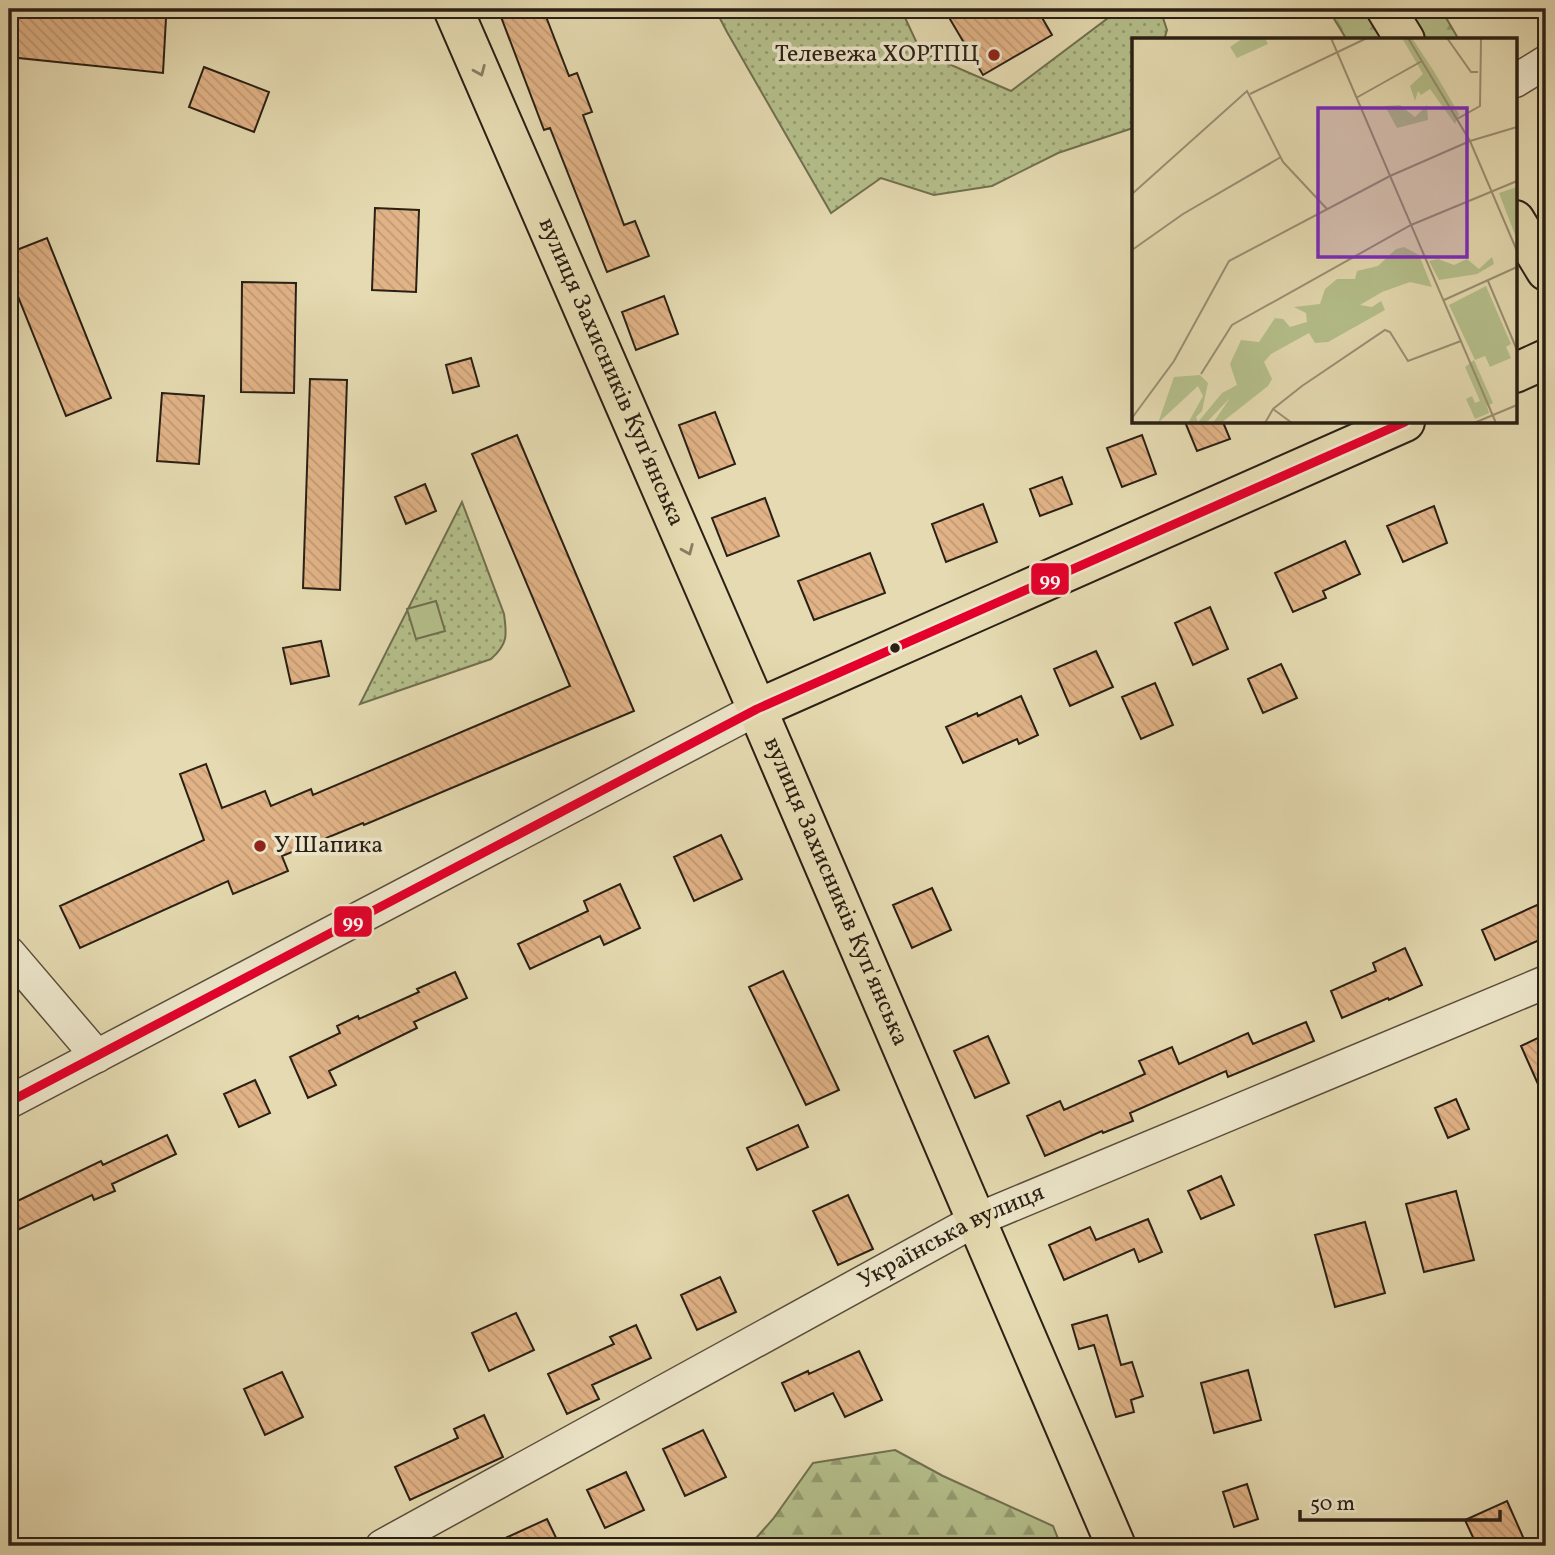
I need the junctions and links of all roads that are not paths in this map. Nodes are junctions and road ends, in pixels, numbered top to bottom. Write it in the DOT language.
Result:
graph roads {
  1 [pos="453,9"];
  2 [pos="1386,9"];
  3 [pos="1404,38"];
  4 [pos="1546,62"];
  5 [pos="1516,80"];
  6 [pos="1516,222"];
  7 [pos="1546,271"];
  8 [pos="1546,359"];
  9 [pos="1516,373"];
  10 [pos="1400,424"];
  11 [pos="757,709"];
  12 [pos="9,953"];
  13 [pos="1546,982"];
  14 [pos="97,1056"];
  15 [pos="9,1102"];
  16 [pos="976,1220"];
  17 [pos="382,1546"];
  18 [pos="1116,1546"];
  1 -- 11 [label="main road, вулиця Захисників Куп'янська, one-way"];
  2 -- 3 [label="main road"];
  4 -- 5 [label="street"];
  6 -- 7 [label="main road"];
  8 -- 9 [label="main road"];
  10 -- 11 [label="main road"];
  11 -- 14 [label="street"];
  11 -- 16 [label="main road, вулиця Захисників Куп'янська"];
  12 -- 14 [label="street"];
  13 -- 16 [label="street, Українська вулиця"];
  14 -- 15 [label="street"];
  16 -- 17 [label="street, Українська вулиця"];
  16 -- 18 [label="main road, вулиця Захисників Куп'янська"];
}
